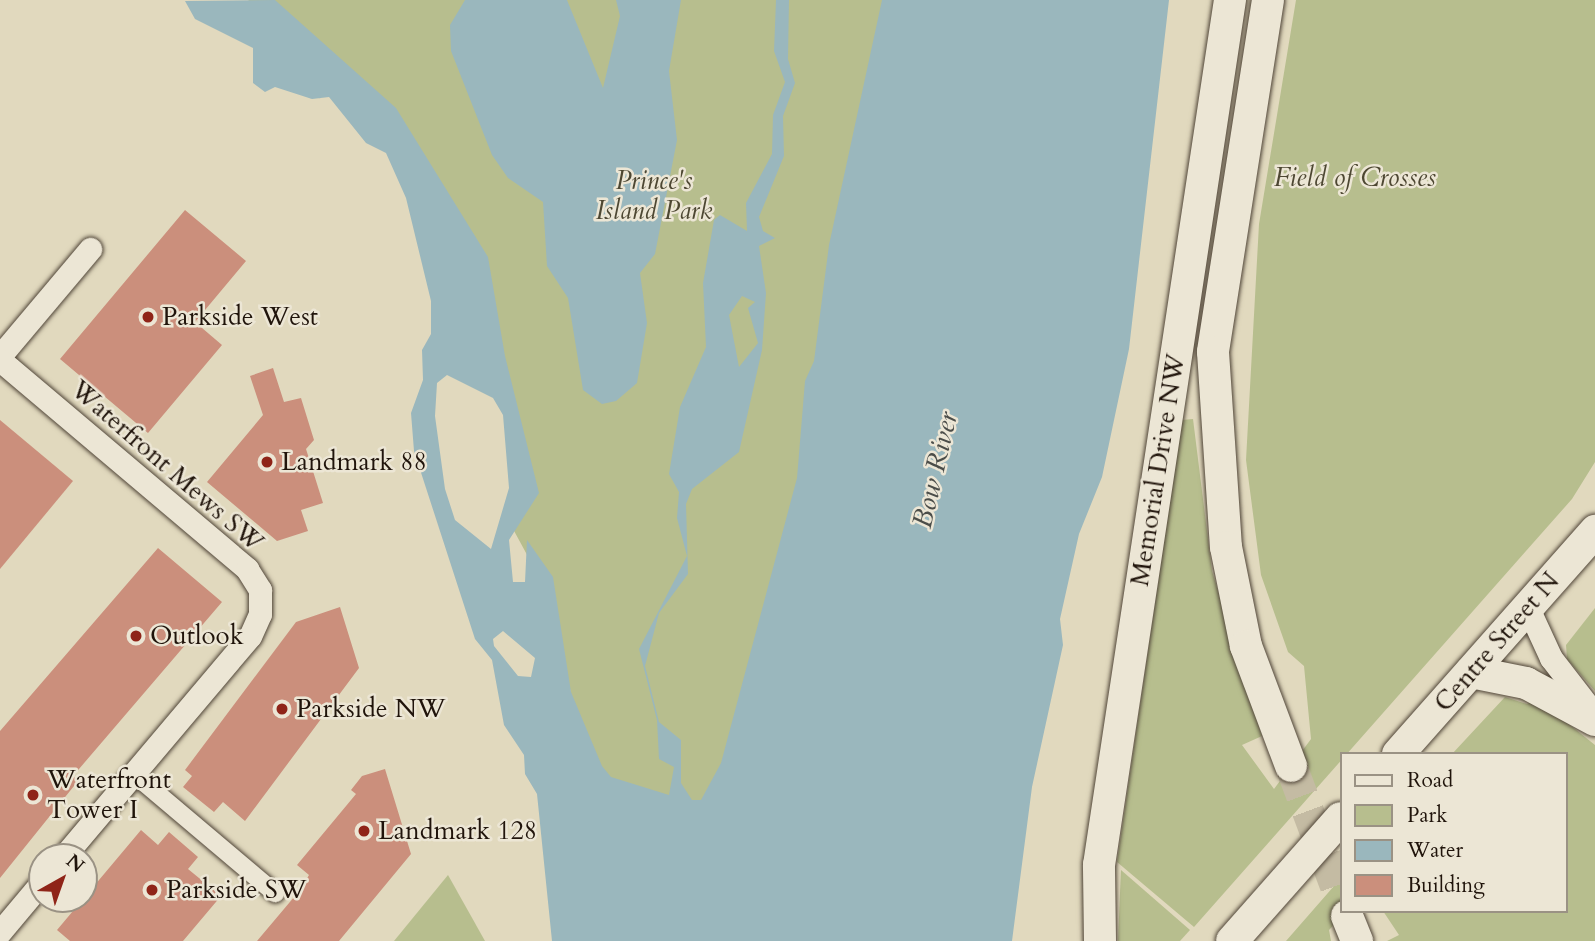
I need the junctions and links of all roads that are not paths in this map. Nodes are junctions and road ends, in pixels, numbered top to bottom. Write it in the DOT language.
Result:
graph roads {
  1 [pos="1230,0"];
  2 [pos="1268,0"];
  3 [pos="90,249"];
  4 [pos="0,358"];
  5 [pos="1595,531"];
  6 [pos="1528,608"];
  7 [pos="1471,672"];
  8 [pos="1595,717"];
  9 [pos="1400,752"];
  10 [pos="1291,766"];
  11 [pos="134,774"];
  12 [pos="1340,819"];
  13 [pos="75,843"];
  14 [pos="275,892"];
  15 [pos="28,899"];
  16 [pos="0,932"];
  17 [pos="1100,941"];
  18 [pos="1232,941"];
  1 -- 17 [label="main road, Memorial Drive NW"];
  2 -- 10 [label="main road, Memorial Drive NW"];
  3 -- 4 [label="street"];
  4 -- 11 [label="street, Waterfront Mews SW"];
  5 -- 6 [label="main road, Centre Street N"];
  6 -- 7 [label="main road, Centre Street N"];
  6 -- 8 [label="street"];
  7 -- 8 [label="main road"];
  7 -- 9 [label="main road, Centre Street N"];
  11 -- 13 [label="street, Waterfront Mews SW"];
  11 -- 14 [label="street"];
  12 -- 18 [label="main road"];
  15 -- 16 [label="street"];
}
